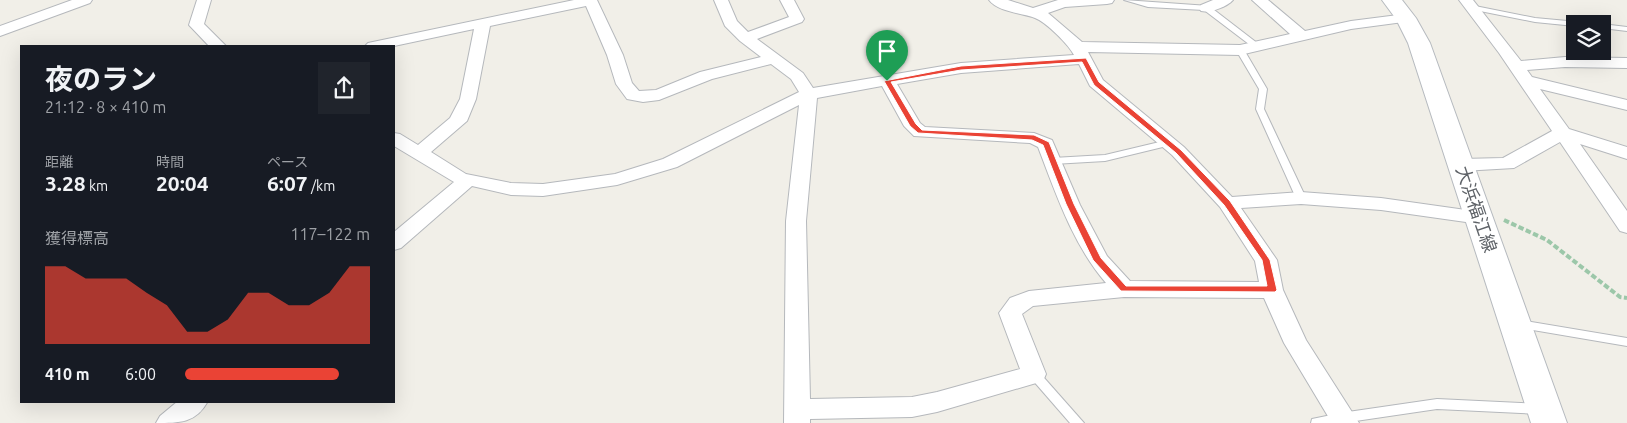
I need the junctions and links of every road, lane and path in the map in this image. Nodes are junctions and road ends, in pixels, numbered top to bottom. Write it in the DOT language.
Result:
graph roads {
  1 [pos="85,0"];
  2 [pos="204,0"];
  3 [pos="590,0"];
  4 [pos="722,0"];
  5 [pos="787,0"];
  6 [pos="996,0"];
  7 [pos="1107,0"];
  8 [pos="1128,0"];
  9 [pos="1226,0"];
  10 [pos="1259,0"];
  11 [pos="1470,4"];
  12 [pos="1206,8"];
  13 [pos="1399,9"];
  14 [pos="1033,13"];
  15 [pos="483,23"];
  16 [pos="1566,23"];
  17 [pos="1611,27"];
  18 [pos="1627,28"];
  19 [pos="0,32"];
  20 [pos="1303,37"];
  21 [pos="745,38"];
  22 [pos="217,45"];
  23 [pos="378,45"];
  24 [pos="1257,46"];
  25 [pos="1240,50"];
  26 [pos="1081,53"];
  27 [pos="773,59"];
  28 [pos="1627,63"];
  29 [pos="1521,73"];
  30 [pos="887,81"];
  31 [pos="809,94"];
  32 [pos="1627,105"];
  33 [pos="1562,133"];
  34 [pos="395,139"];
  35 [pos="1168,143"];
  36 [pos="420,152"];
  37 [pos="1627,152"];
  38 [pos="1053,161"];
  39 [pos="1462,165"];
  40 [pos="468,180"];
  41 [pos="1301,198"];
  42 [pos="1227,203"];
  43 [pos="1478,213"];
  44 [pos="1627,226"];
  45 [pos="395,242"];
  46 [pos="1124,289"];
  47 [pos="1272,290"];
  48 [pos="1627,298"];
  49 [pos="1516,324"];
  50 [pos="1627,342"];
  51 [pos="1034,374"];
  52 [pos="194,403"];
  53 [pos="797,416"];
  54 [pos="1547,416"];
  55 [pos="1335,421"];
  56 [pos="169,423"];
  57 [pos="1078,423"];
  1 -- 19 [label="street"];
  2 -- 22 [label="street"];
  3 -- 15 [label="street"];
  3 -- 27 [label="street"];
  4 -- 21 [label="street"];
  5 -- 21 [label="street"];
  6 -- 14 [label="street"];
  7 -- 14 [label="street"];
  8 -- 12 [label="lane"];
  9 -- 12 [label="street"];
  10 -- 20 [label="street"];
  11 -- 16 [label="lane"];
  11 -- 29 [label="street"];
  12 -- 24 [label="lane"];
  13 -- 20 [label="street"];
  13 -- 39 [label="main road, 大浜福江線"];
  14 -- 26 [label="street"];
  15 -- 23 [label="street"];
  15 -- 36 [label="street"];
  17 -- 18 [label="lane"];
  20 -- 24 [label="street"];
  21 -- 27 [label="street"];
  24 -- 25 [label="street"];
  25 -- 26 [label="street"];
  25 -- 41 [label="lane"];
  26 -- 30 [label="street"];
  26 -- 35 [label="street"];
  27 -- 31 [label="street"];
  28 -- 29 [label="street"];
  29 -- 32 [label="street"];
  29 -- 33 [label="street"];
  30 -- 31 [label="street"];
  30 -- 38 [label="street"];
  31 -- 40 [label="street"];
  31 -- 53 [label="street"];
  33 -- 37 [label="street"];
  33 -- 39 [label="street"];
  33 -- 44 [label="street"];
  34 -- 36 [label="street"];
  35 -- 38 [label="lane"];
  35 -- 42 [label="street"];
  36 -- 40 [label="street"];
  38 -- 46 [label="street"];
  39 -- 43 [label="main road, 大浜福江線"];
  40 -- 45 [label="street"];
  41 -- 42 [label="street"];
  41 -- 43 [label="street"];
  42 -- 47 [label="street"];
  43 -- 48 [label="path"];
  43 -- 49 [label="main road, 大浜福江線"];
  46 -- 47 [label="street"];
  46 -- 51 [label="street"];
  47 -- 55 [label="street"];
  49 -- 50 [label="lane"];
  49 -- 54 [label="main road, 大浜福江線"];
  51 -- 53 [label="street"];
  51 -- 57 [label="lane"];
  52 -- 56 [label="street"];
  54 -- 55 [label="lane"];
}
